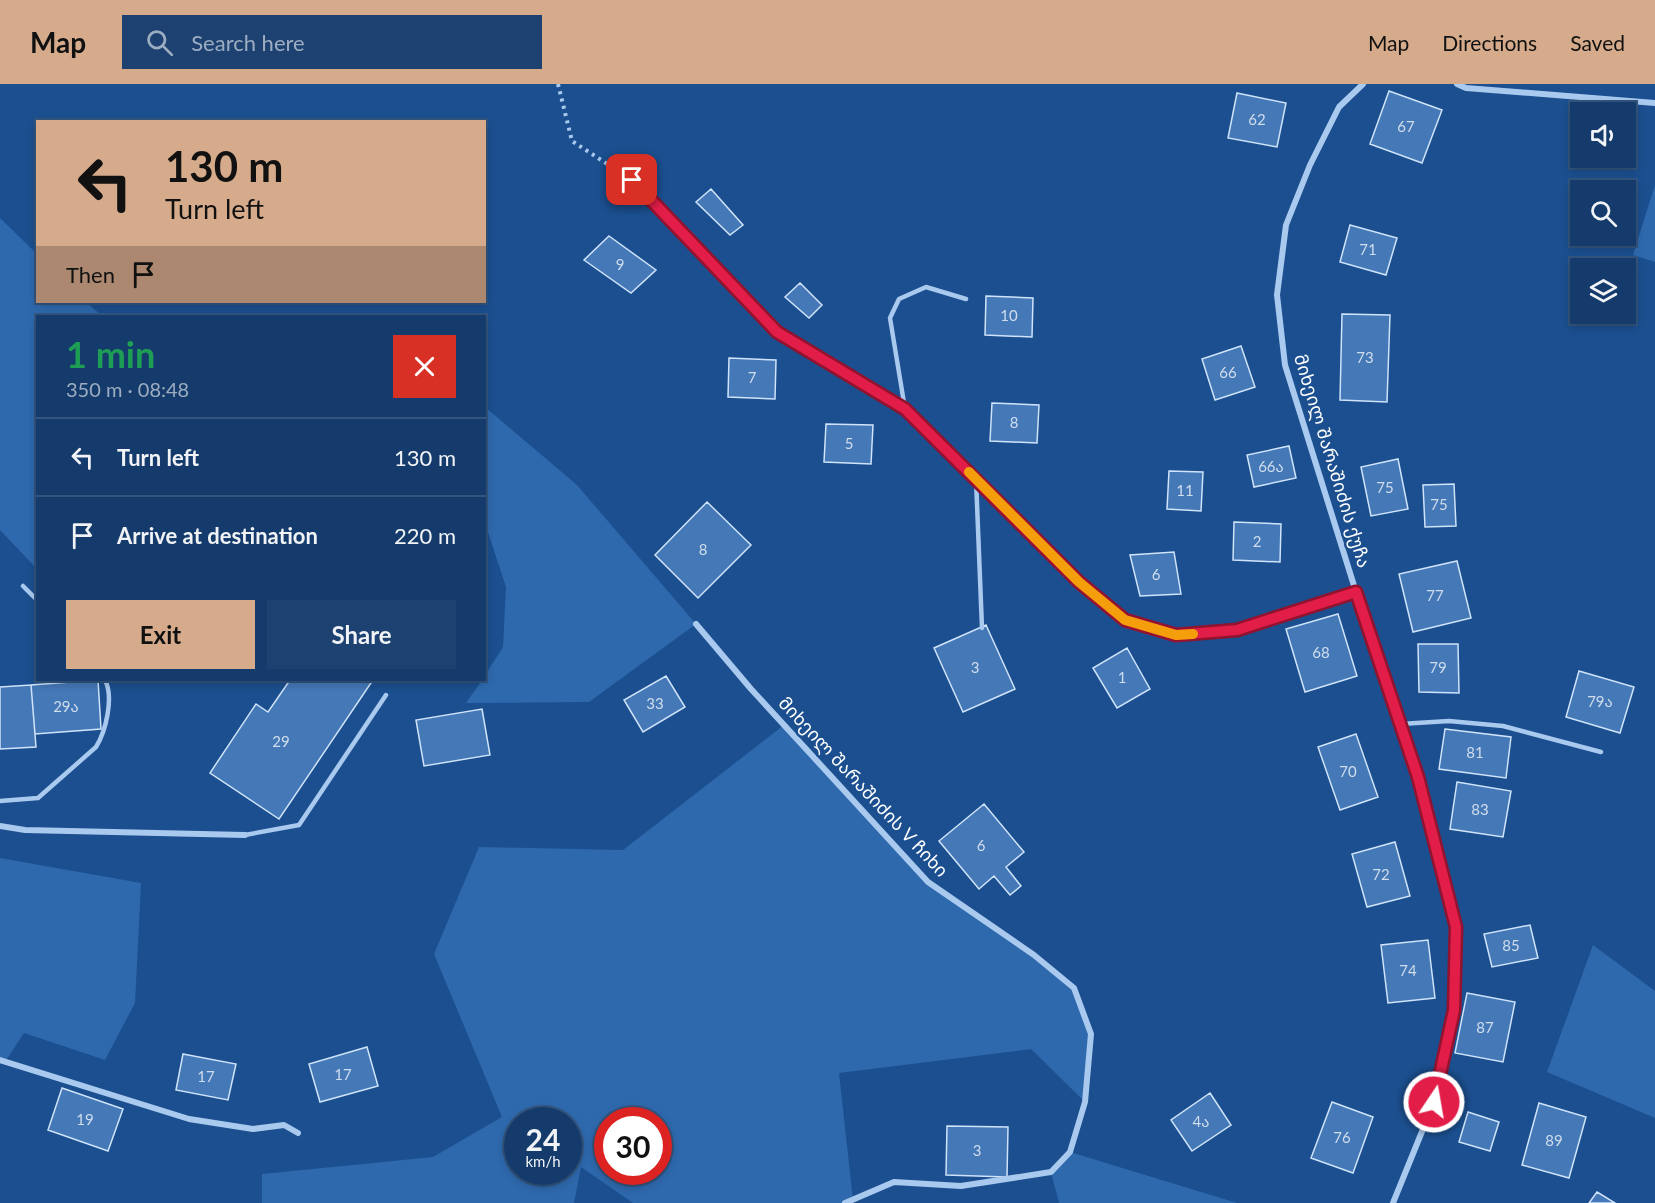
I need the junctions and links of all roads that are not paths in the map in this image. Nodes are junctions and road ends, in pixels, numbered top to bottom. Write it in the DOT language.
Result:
graph roads {
  1 [pos="1363,84"];
  2 [pos="1457,84"];
  3 [pos="1655,103"];
  4 [pos="632,180"];
  5 [pos="966,299"];
  6 [pos="905,409"];
  7 [pos="976,479"];
  8 [pos="23,586"];
  9 [pos="1356,592"];
  10 [pos="36,599"];
  11 [pos="696,624"];
  12 [pos="982,628"];
  13 [pos="105,681"];
  14 [pos="386,695"];
  15 [pos="1400,724"];
  16 [pos="1601,752"];
  17 [pos="0,801"];
  18 [pos="0,826"];
  19 [pos="245,835"];
  20 [pos="0,1060"];
  21 [pos="298,1133"];
  22 [pos="845,1203"];
  23 [pos="1393,1203"];
  1 -- 9 [label="street, მიხეილ შარაშიძის ქუჩა"];
  2 -- 3 [label="street"];
  4 -- 6 [label="street"];
  5 -- 6 [label="lane"];
  6 -- 7 [label="street"];
  7 -- 9 [label="street"];
  7 -- 12 [label="lane"];
  8 -- 10 [label="lane"];
  9 -- 15 [label="street, მიხეილ შარაშიძის ქუჩა"];
  11 -- 22 [label="street, მიხეილ შარაშიძის V ჩიხი"];
  13 -- 17 [label="lane"];
  14 -- 19 [label="lane"];
  15 -- 16 [label="lane"];
  15 -- 23 [label="street, მიხეილ შარაშიძის ქუჩა"];
  18 -- 19 [label="street"];
  20 -- 21 [label="street"];
}
